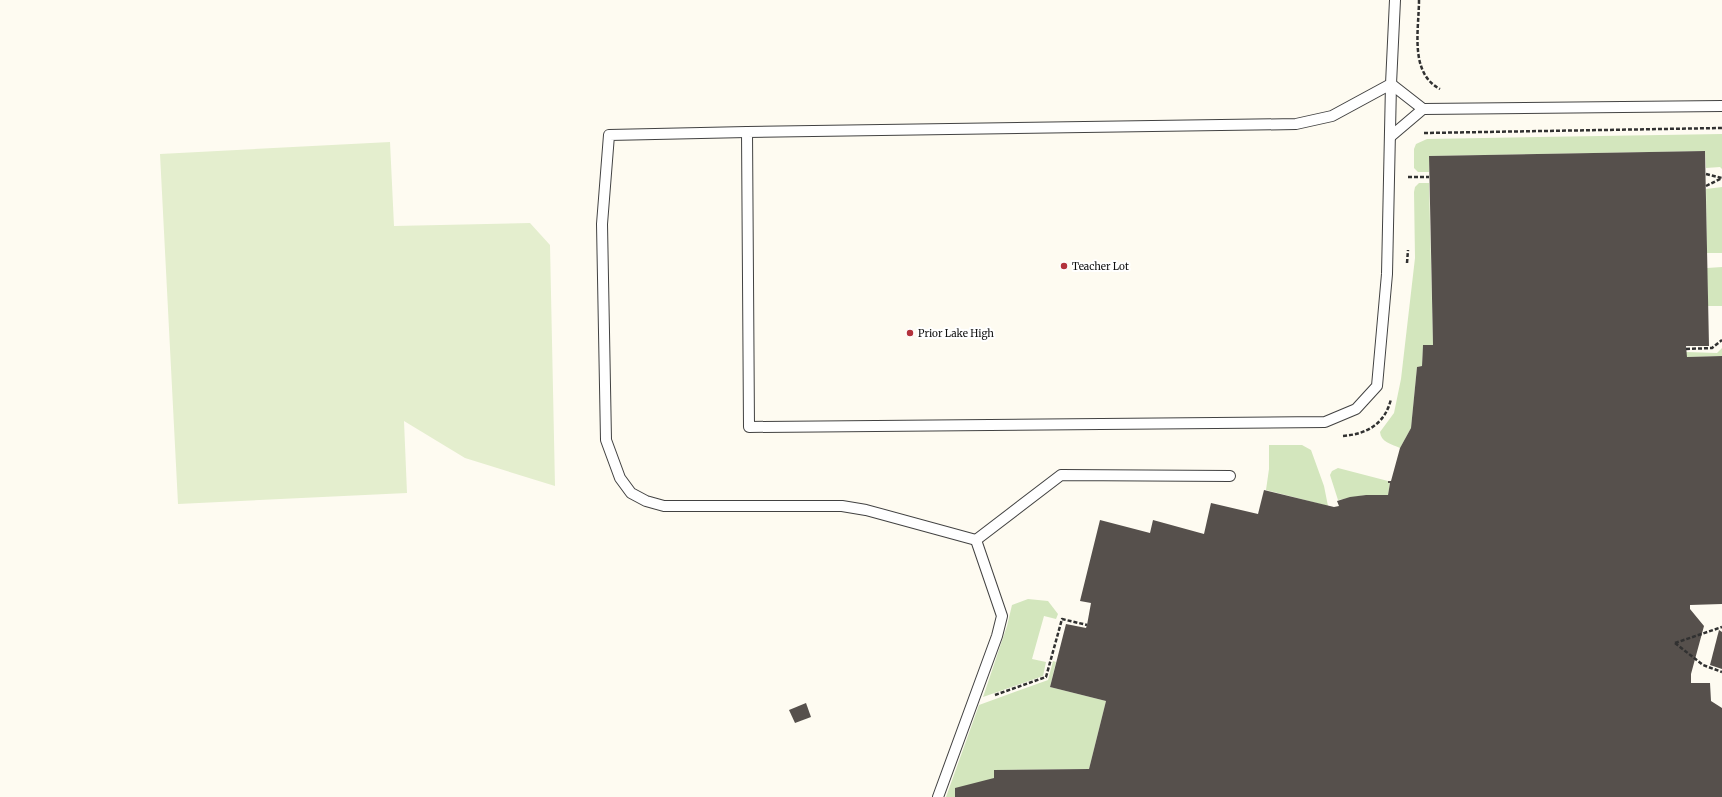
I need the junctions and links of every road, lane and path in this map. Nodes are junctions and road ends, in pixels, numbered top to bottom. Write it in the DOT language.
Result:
graph roads {
  1 [pos="1395,0"];
  2 [pos="1419,0"];
  3 [pos="1391,84"];
  4 [pos="1443,90"];
  5 [pos="1722,106"];
  6 [pos="1423,109"];
  7 [pos="1722,128"];
  8 [pos="747,132"];
  9 [pos="1421,134"];
  10 [pos="1390,137"];
  11 [pos="1706,174"];
  12 [pos="1429,177"];
  13 [pos="1722,178"];
  14 [pos="1408,185"];
  15 [pos="1706,186"];
  16 [pos="1408,243"];
  17 [pos="1407,266"];
  18 [pos="1722,340"];
  19 [pos="1686,349"];
  20 [pos="1392,398"];
  21 [pos="1340,436"];
  22 [pos="1230,476"];
  23 [pos="976,540"];
  24 [pos="1086,625"];
  25 [pos="1722,627"];
  26 [pos="1722,672"];
  27 [pos="972,703"];
  28 [pos="938,797"];
  1 -- 3 [label="lane"];
  2 -- 4 [label="path"];
  3 -- 6 [label="lane"];
  3 -- 8 [label="lane"];
  3 -- 10 [label="lane"];
  5 -- 6 [label="lane"];
  6 -- 10 [label="lane"];
  7 -- 9 [label="path"];
  8 -- 10 [label="lane"];
  8 -- 23 [label="lane"];
  11 -- 13 [label="path"];
  12 -- 14 [label="path"];
  13 -- 15 [label="path"];
  16 -- 17 [label="path"];
  18 -- 19 [label="path"];
  20 -- 21 [label="path"];
  22 -- 23 [label="lane"];
  23 -- 27 [label="lane"];
  24 -- 27 [label="path"];
  25 -- 26 [label="path"];
  27 -- 28 [label="lane"];
}
